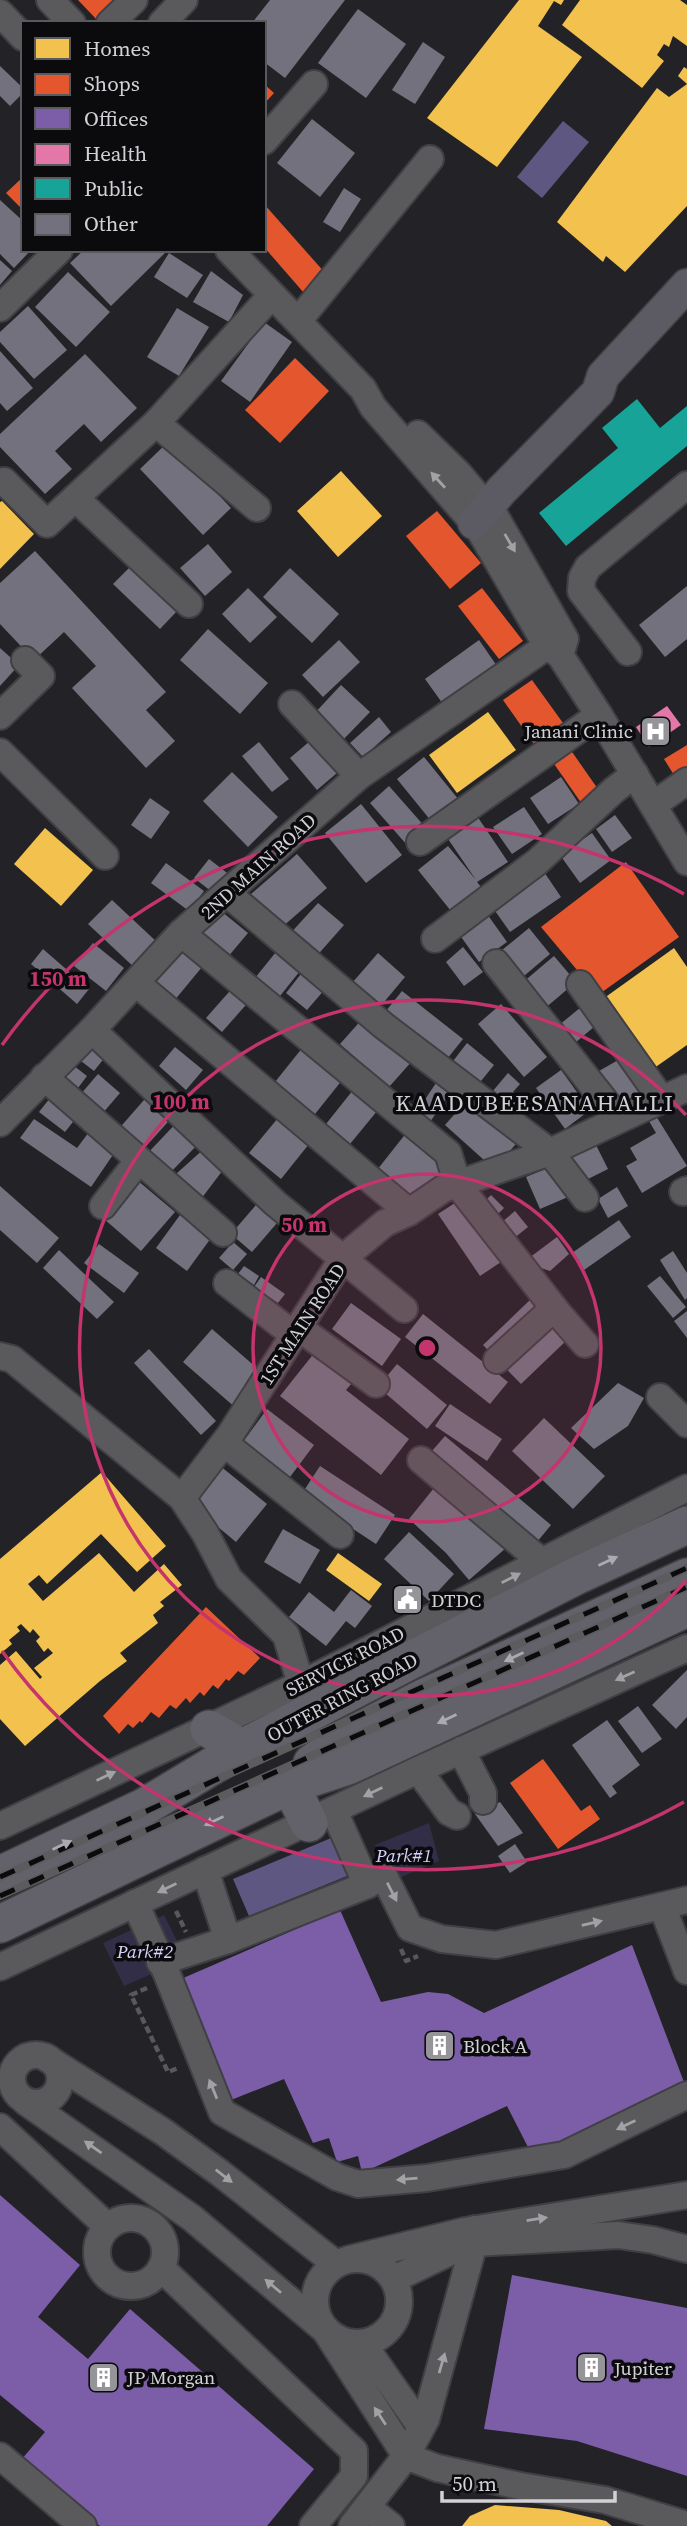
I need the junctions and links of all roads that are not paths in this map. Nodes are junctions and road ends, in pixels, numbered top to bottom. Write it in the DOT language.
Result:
graph roads {
  1 [pos="50,0"];
  2 [pos="134,0"];
  3 [pos="184,0"];
  4 [pos="0,13"];
  5 [pos="70,21"];
  6 [pos="112,21"];
  7 [pos="164,21"];
  8 [pos="21,35"];
  9 [pos="314,84"];
  10 [pos="266,139"];
  11 [pos="430,159"];
  12 [pos="57,252"];
  13 [pos="231,252"];
  14 [pos="272,295"];
  15 [pos="684,296"];
  16 [pos="0,308"];
  17 [pos="298,321"];
  18 [pos="156,423"];
  19 [pos="4,481"];
  20 [pos="687,485"];
  21 [pos="75,498"];
  22 [pos="257,508"];
  23 [pos="476,509"];
  24 [pos="189,604"];
  25 [pos="554,651"];
  26 [pos="628,652"];
  27 [pos="25,660"];
  28 [pos="292,704"];
  29 [pos="599,715"];
  30 [pos="0,716"];
  31 [pos="0,752"];
  32 [pos="635,774"];
  33 [pos="359,776"];
  34 [pos="687,781"];
  35 [pos="653,805"];
  36 [pos="420,842"];
  37 [pos="105,856"];
  38 [pos="687,862"];
  39 [pos="228,894"];
  40 [pos="181,933"];
  41 [pos="435,939"];
  42 [pos="496,963"];
  43 [pos="136,983"];
  44 [pos="580,984"];
  45 [pos="92,1030"];
  46 [pos="44,1077"];
  47 [pos="687,1088"];
  48 [pos="662,1100"];
  49 [pos="619,1119"];
  50 [pos="0,1123"];
  51 [pos="550,1152"];
  52 [pos="139,1160"];
  53 [pos="458,1185"];
  54 [pos="585,1198"];
  55 [pos="103,1206"];
  56 [pos="409,1212"];
  57 [pos="223,1233"];
  58 [pos="343,1258"];
  59 [pos="227,1283"];
  60 [pos="554,1308"];
  61 [pos="404,1309"];
  62 [pos="297,1331"];
  63 [pos="585,1344"];
  64 [pos="0,1356"];
  65 [pos="496,1360"];
  66 [pos="376,1384"];
  67 [pos="660,1397"];
  68 [pos="687,1424"];
  69 [pos="223,1443"];
  70 [pos="421,1460"];
  71 [pos="687,1488"];
  72 [pos="182,1498"];
  73 [pos="687,1525"];
  74 [pos="340,1535"];
  75 [pos="542,1562"];
  76 [pos="687,1577"];
  77 [pos="687,1608"];
  78 [pos="687,1648"];
  79 [pos="301,1684"];
  80 [pos="209,1729"];
  81 [pos="242,1748"];
  82 [pos="461,1750"];
  83 [pos="418,1770"];
  84 [pos="283,1789"];
  85 [pos="482,1801"];
  86 [pos="457,1816"];
  87 [pos="321,1817"];
  88 [pos="0,1826"];
  89 [pos="205,1870"];
  90 [pos="0,1875"];
  91 [pos="367,1885"];
  92 [pos="135,1903"];
  93 [pos="675,1903"];
  94 [pos="0,1924"];
  95 [pos="228,1940"];
  96 [pos="160,1962"];
  97 [pos="0,1967"];
  98 [pos="687,1971"];
  99 [pos="45,2057"];
  100 [pos="7,2066"];
  101 [pos="687,2095"];
  102 [pos="26,2102"];
  103 [pos="0,2127"];
  104 [pos="681,2198"];
  105 [pos="107,2226"];
  106 [pos="475,2236"];
  107 [pos="687,2249"];
  108 [pos="343,2262"];
  109 [pos="161,2267"];
  110 [pos="394,2279"];
  111 [pos="325,2330"];
  112 [pos="363,2344"];
  113 [pos="421,2427"];
  114 [pos="0,2456"];
  115 [pos="406,2456"];
  116 [pos="359,2516"];
  117 [pos="687,2525"];
  118 [pos="83,2526"];
  119 [pos="313,2526"];
  120 [pos="391,2526"];
  1 -- 5 [label="street"];
  2 -- 6 [label="street"];
  3 -- 7 [label="street"];
  4 -- 8 [label="street"];
  9 -- 10 [label="street"];
  11 -- 17 [label="street"];
  12 -- 16 [label="street"];
  13 -- 14 [label="street"];
  14 -- 17 [label="street"];
  14 -- 18 [label="street"];
  15 -- 23 [label="main road"];
  17 -- 23 [label="street"];
  18 -- 21 [label="street"];
  18 -- 22 [label="street"];
  19 -- 21 [label="street"];
  20 -- 26 [label="street"];
  21 -- 24 [label="street"];
  23 -- 25 [label="street"];
  25 -- 29 [label="street"];
  25 -- 33 [label="street, 2ND MAIN ROAD"];
  27 -- 30 [label="street"];
  28 -- 33 [label="street"];
  29 -- 32 [label="street"];
  29 -- 36 [label="street"];
  31 -- 37 [label="street"];
  32 -- 35 [label="street"];
  32 -- 41 [label="street"];
  33 -- 39 [label="street, 2ND MAIN ROAD"];
  34 -- 35 [label="street"];
  35 -- 38 [label="street"];
  39 -- 40 [label="street, 2ND MAIN ROAD"];
  39 -- 51 [label="street"];
  40 -- 43 [label="street, 2ND MAIN ROAD"];
  40 -- 53 [label="street"];
  42 -- 49 [label="street"];
  43 -- 45 [label="street, 2ND MAIN ROAD"];
  43 -- 56 [label="street"];
  44 -- 48 [label="street"];
  45 -- 46 [label="street, 2ND MAIN ROAD"];
  45 -- 58 [label="street"];
  46 -- 50 [label="street, 2ND MAIN ROAD"];
  46 -- 52 [label="street"];
  47 -- 48 [label="street, 1ST MAIN ROAD"];
  48 -- 49 [label="street, 1ST MAIN ROAD"];
  49 -- 51 [label="street, 1ST MAIN ROAD"];
  51 -- 53 [label="street, 1ST MAIN ROAD"];
  51 -- 54 [label="street"];
  52 -- 55 [label="street"];
  52 -- 57 [label="street"];
  53 -- 56 [label="street, 1ST MAIN ROAD"];
  53 -- 60 [label="street"];
  56 -- 58 [label="street, 1ST MAIN ROAD"];
  58 -- 61 [label="street"];
  58 -- 62 [label="street, 1ST MAIN ROAD"];
  59 -- 62 [label="street"];
  60 -- 63 [label="street"];
  60 -- 65 [label="street"];
  62 -- 66 [label="street"];
  62 -- 69 [label="street, 1ST MAIN ROAD"];
  64 -- 72 [label="street"];
  67 -- 68 [label="street"];
  69 -- 72 [label="street, 1ST MAIN ROAD"];
  69 -- 74 [label="street"];
  70 -- 75 [label="street"];
  71 -- 75 [label="street, SERVICE ROAD"];
  72 -- 79 [label="street"];
  81 -- 73 [label="highway, OUTER RING ROAD, one-way"];
  79 -- 75 [label="street, SERVICE ROAD, one-way"];
  76 -- 84 [label="highway, one-way"];
  77 -- 84 [label="highway, one-way"];
  78 -- 82 [label="street, one-way"];
  79 -- 80 [label="street, SERVICE ROAD"];
  80 -- 81 [label="highway"];
  88 -- 80 [label="street, SERVICE ROAD, one-way"];
  90 -- 81 [label="highway, OUTER RING ROAD, one-way"];
  82 -- 83 [label="street"];
  82 -- 85 [label="street"];
  83 -- 86 [label="street"];
  83 -- 87 [label="street, one-way"];
  84 -- 87 [label="highway"];
  84 -- 94 [label="highway, one-way"];
  87 -- 89 [label="street"];
  87 -- 91 [label="street"];
  89 -- 92 [label="street, one-way"];
  89 -- 95 [label="street"];
  91 -- 93 [label="street, one-way"];
  91 -- 95 [label="street"];
  92 -- 96 [label="street"];
  92 -- 97 [label="street"];
  93 -- 98 [label="street"];
  95 -- 96 [label="street"];
  101 -- 96 [label="street, one-way"];
  99 -- 100 [label="street"];
  99 -- 102 [label="street"];
  99 -- 108 [label="street, one-way"];
  100 -- 102 [label="street"];
  111 -- 102 [label="street, one-way"];
  103 -- 105 [label="street"];
  106 -- 104 [label="street, one-way"];
  105 -- 109 [label="street"];
  105 -- 109 [label="street"];
  106 -- 107 [label="street"];
  106 -- 108 [label="street"];
  106 -- 110 [label="street"];
  113 -- 106 [label="street, one-way"];
  108 -- 110 [label="street"];
  108 -- 111 [label="street"];
  109 -- 119 [label="street"];
  110 -- 112 [label="street"];
  111 -- 112 [label="street"];
  115 -- 111 [label="street, one-way"];
  112 -- 113 [label="street"];
  113 -- 115 [label="street"];
  114 -- 118 [label="street"];
  115 -- 116 [label="street"];
  115 -- 117 [label="street"];
  116 -- 120 [label="street"];
}
